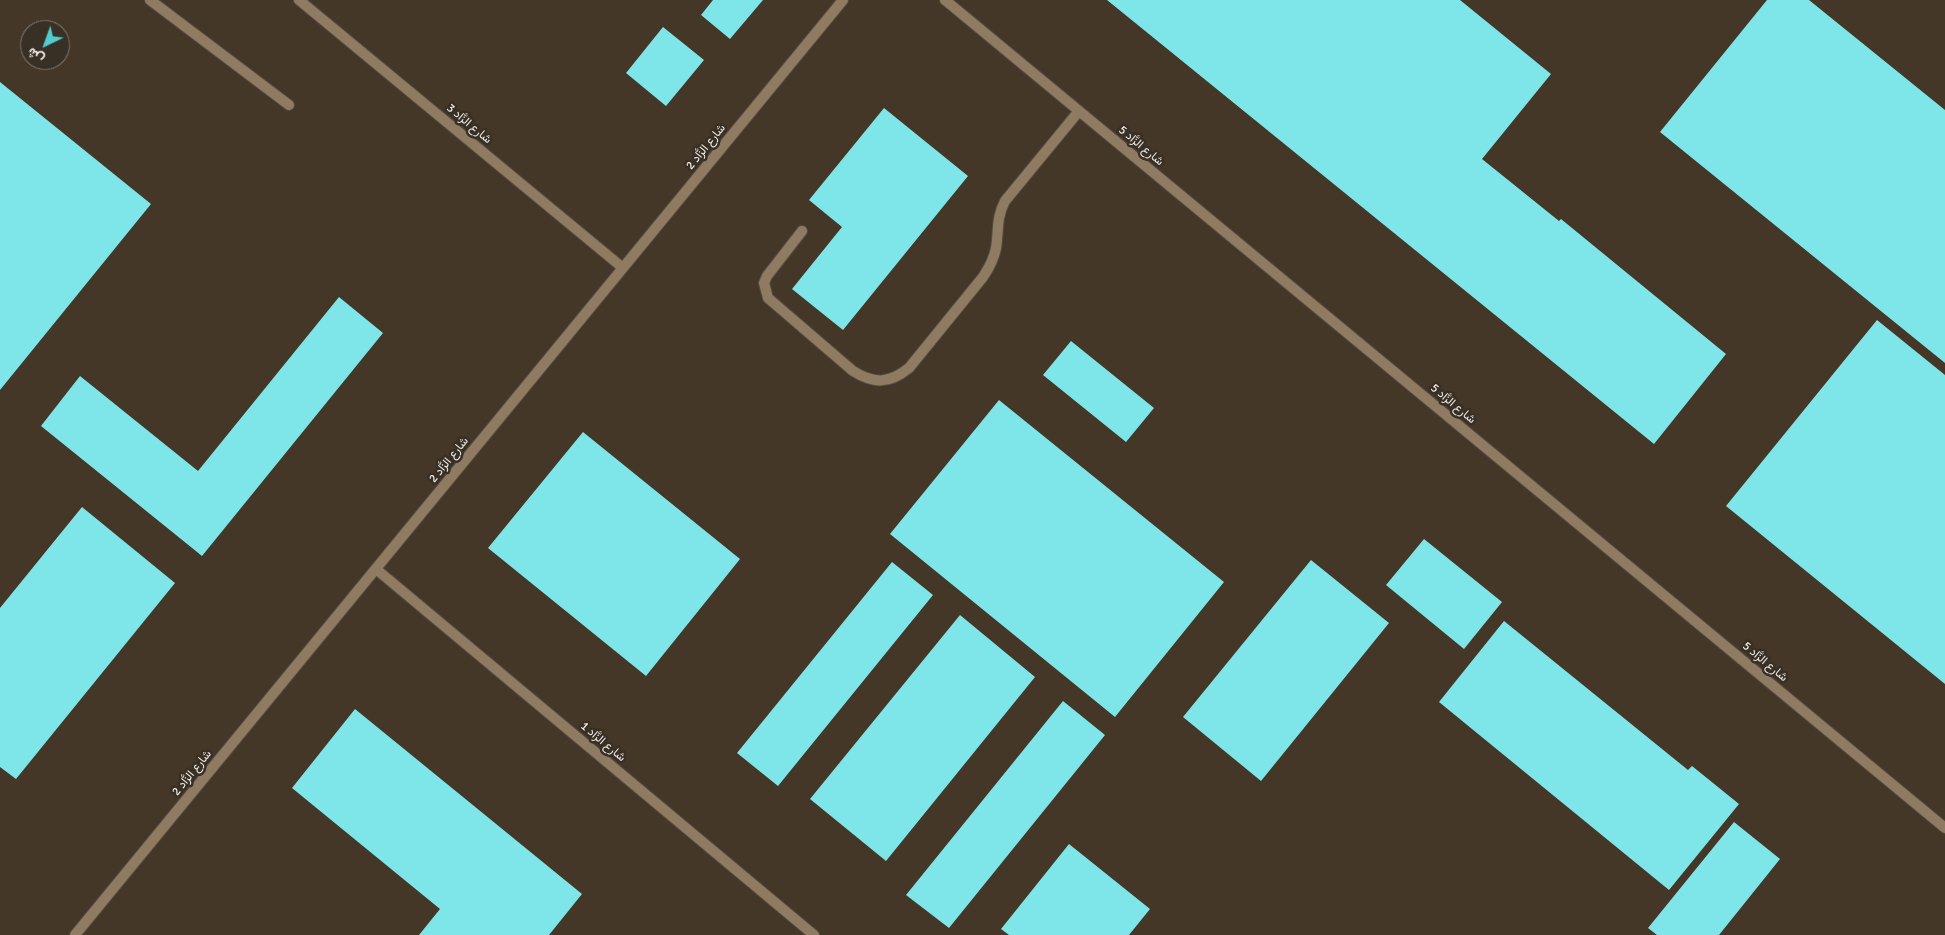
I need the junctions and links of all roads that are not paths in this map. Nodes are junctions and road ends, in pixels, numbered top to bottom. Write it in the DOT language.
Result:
graph roads {
  1 [pos="150,0"];
  2 [pos="299,0"];
  3 [pos="843,0"];
  4 [pos="945,0"];
  5 [pos="289,105"];
  6 [pos="1079,111"];
  7 [pos="802,231"];
  8 [pos="623,268"];
  9 [pos="376,569"];
  10 [pos="1945,828"];
  11 [pos="75,935"];
  12 [pos="814,935"];
  1 -- 5 [label="street"];
  2 -- 8 [label="street, شارع الزَّاد 3"];
  3 -- 8 [label="street, شارع الزَّاد 2"];
  4 -- 6 [label="street, شارع الزَّاد 5"];
  6 -- 7 [label="street"];
  6 -- 10 [label="street, شارع الزَّاد 5"];
  8 -- 9 [label="street, شارع الزَّاد 2"];
  9 -- 11 [label="street, شارع الزَّاد 2"];
  9 -- 12 [label="street, شارع الزَّاد 1"];
}
